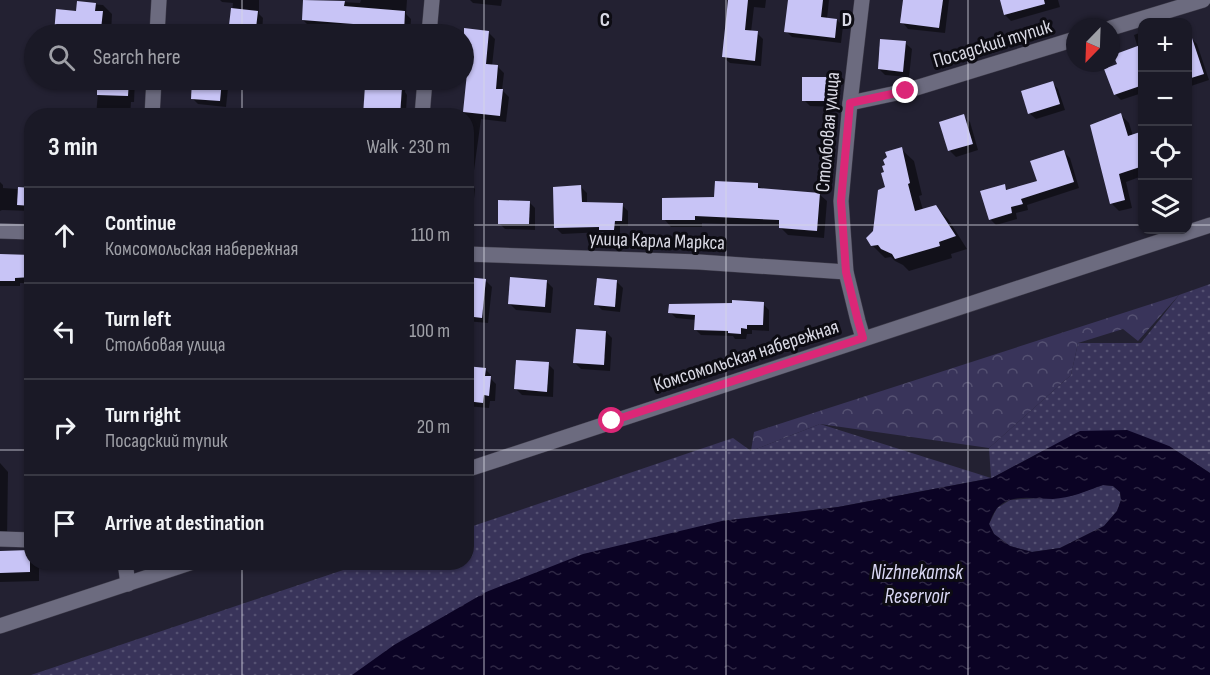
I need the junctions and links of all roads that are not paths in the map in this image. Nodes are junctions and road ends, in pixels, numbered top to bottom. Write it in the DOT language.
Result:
graph roads {
  1 [pos="159,0"];
  2 [pos="432,0"];
  3 [pos="862,0"];
  4 [pos="1203,0"];
  5 [pos="158,24"];
  6 [pos="430,24"];
  7 [pos="1120,25"];
  8 [pos="1066,42"];
  9 [pos="153,90"];
  10 [pos="424,90"];
  11 [pos="850,103"];
  12 [pos="152,108"];
  13 [pos="423,108"];
  14 [pos="1210,225"];
  15 [pos="0,231"];
  16 [pos="24,232"];
  17 [pos="474,254"];
  18 [pos="846,272"];
  19 [pos="863,338"];
  20 [pos="474,467"];
  21 [pos="0,539"];
  22 [pos="24,540"];
  23 [pos="126,570"];
  24 [pos="169,570"];
  25 [pos="128,584"];
  26 [pos="0,626"];
  1 -- 5 [label="street"];
  2 -- 6 [label="street"];
  3 -- 11 [label="street, Столбовая улица"];
  4 -- 7 [label="street"];
  8 -- 11 [label="street, Посадский тупик"];
  9 -- 12 [label="street"];
  10 -- 13 [label="street"];
  11 -- 18 [label="street, Столбовая улица"];
  14 -- 19 [label="street, Комсомольская набережная"];
  15 -- 16 [label="street"];
  17 -- 18 [label="street, улица Карла Маркса"];
  18 -- 19 [label="street, Столбовая улица"];
  19 -- 20 [label="street, Комсомольская набережная"];
  21 -- 22 [label="street"];
  23 -- 25 [label="street"];
  24 -- 25 [label="street"];
  25 -- 26 [label="street"];
}
